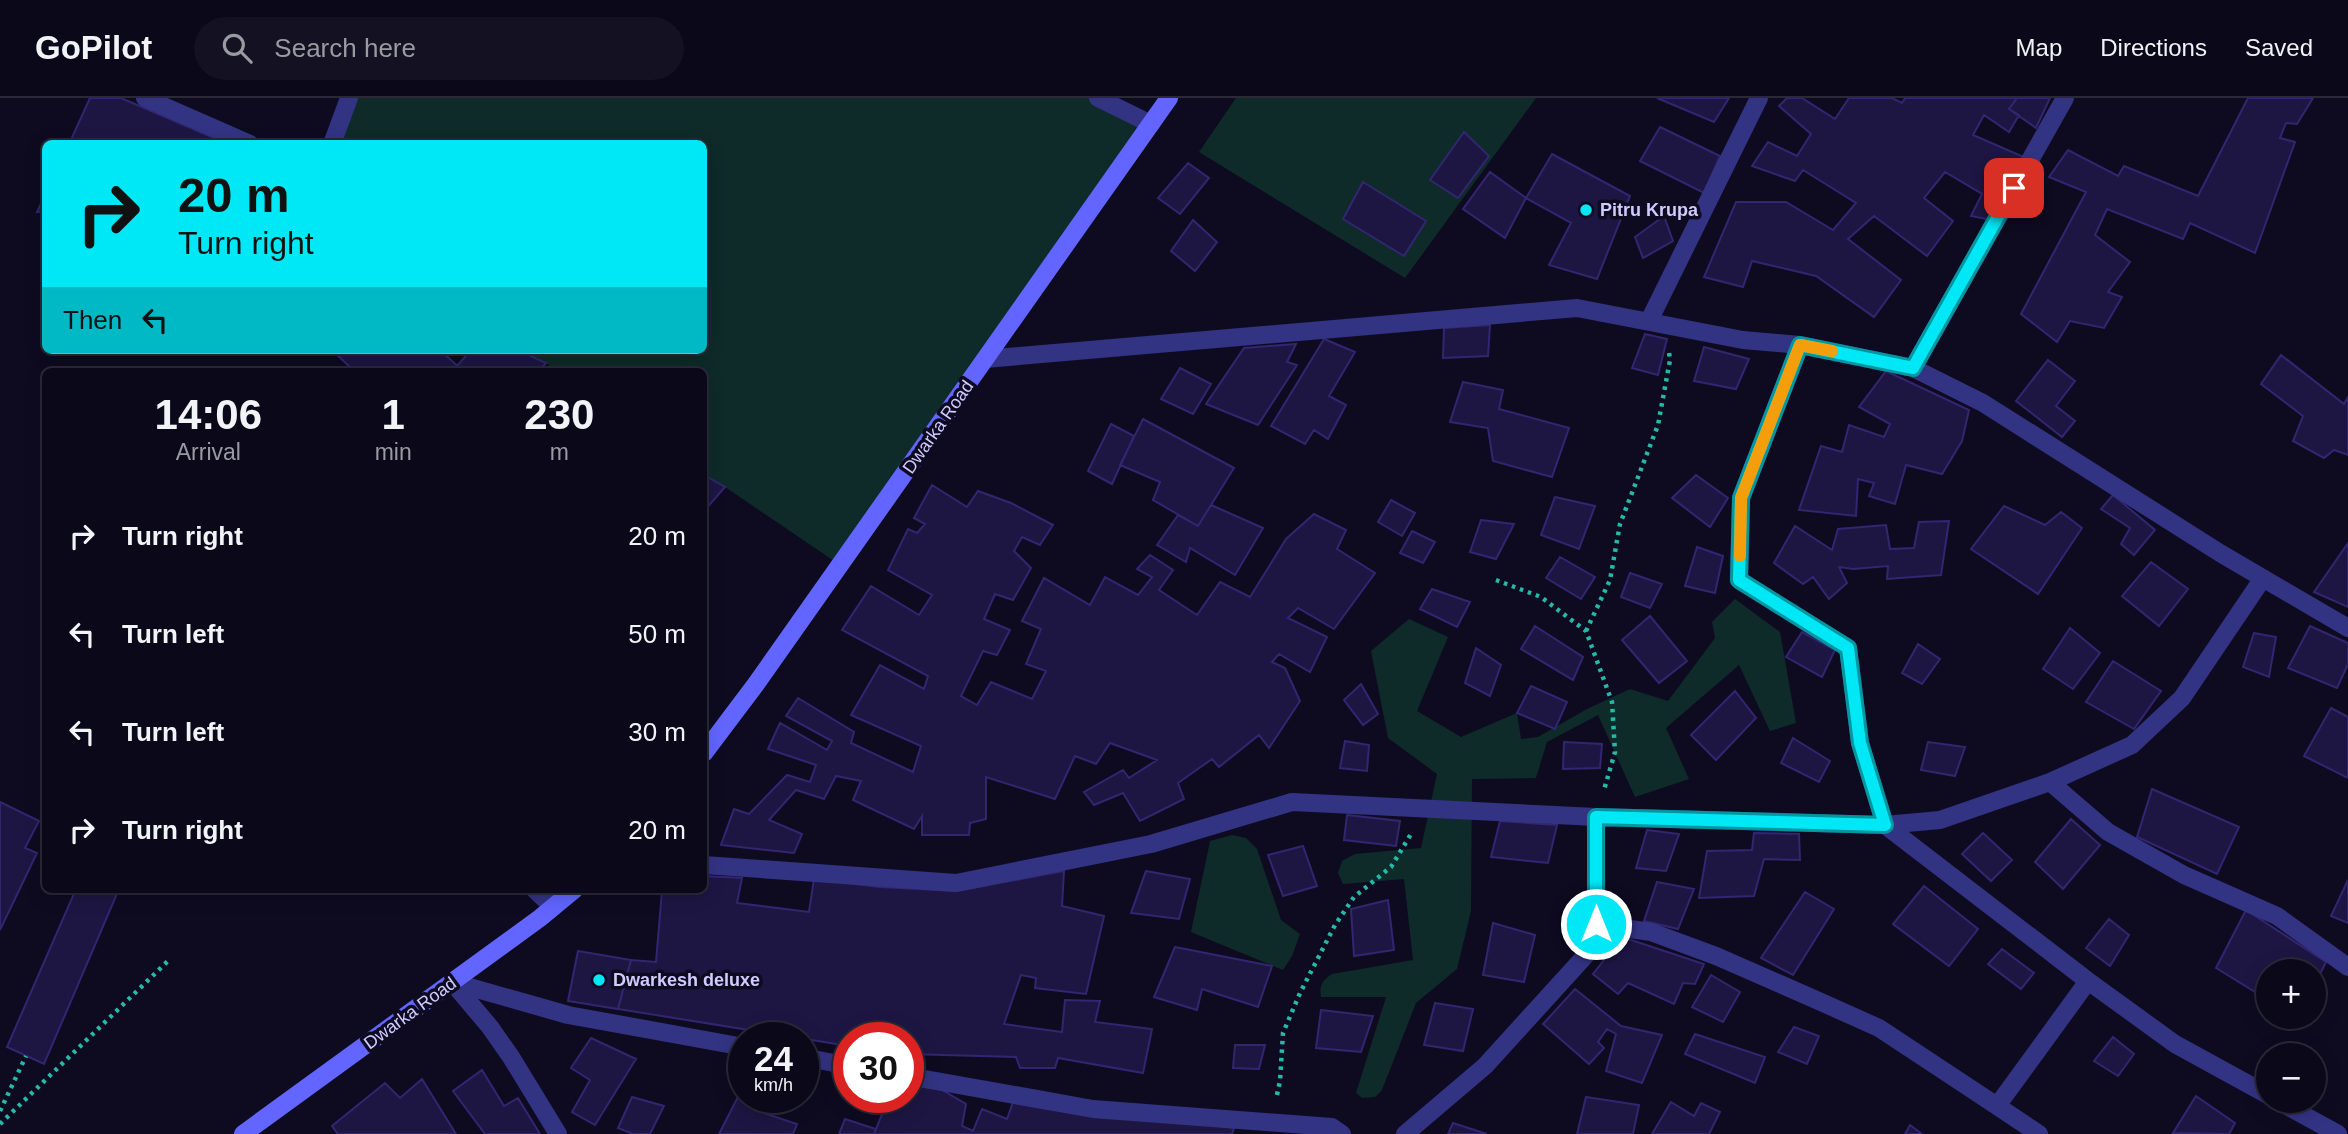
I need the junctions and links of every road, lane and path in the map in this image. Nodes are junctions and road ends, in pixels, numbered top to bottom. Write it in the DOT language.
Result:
graph roads {
  1 [pos="145,98"];
  2 [pos="349,98"];
  3 [pos="1098,98"];
  4 [pos="1169,98"];
  5 [pos="1759,98"];
  6 [pos="2065,98"];
  7 [pos="1151,124"];
  8 [pos="241,140"];
  9 [pos="333,140"];
  10 [pos="1657,323"];
  11 [pos="1800,345"];
  12 [pos="985,359"];
  13 [pos="1913,368"];
  14 [pos="2263,578"];
  15 [pos="1496,580"];
  16 [pos="2348,628"];
  17 [pos="1586,631"];
  18 [pos="707,749"];
  19 [pos="2050,782"];
  20 [pos="1425,809"];
  21 [pos="1596,817"];
  22 [pos="1885,825"];
  23 [pos="707,865"];
  24 [pos="538,893"];
  25 [pos="570,893"];
  26 [pos="553,907"];
  27 [pos="1596,924"];
  28 [pos="170,958"];
  29 [pos="2348,967"];
  30 [pos="2088,981"];
  31 [pos="452,982"];
  32 [pos="728,1044"];
  33 [pos="26,1056"];
  34 [pos="924,1079"];
  35 [pos="2256,1088"];
  36 [pos="1997,1106"];
  37 [pos="0,1111"];
  38 [pos="2300,1113"];
  39 [pos="1269,1123"];
  40 [pos="0,1124"];
  41 [pos="243,1134"];
  42 [pos="558,1134"];
  43 [pos="1342,1134"];
  44 [pos="1405,1134"];
  45 [pos="2039,1134"];
  46 [pos="2338,1134"];
  1 -- 8 [label="street"];
  2 -- 9 [label="street"];
  3 -- 7 [label="street"];
  4 -- 7 [label="street, Dwarka Road"];
  5 -- 10 [label="street"];
  6 -- 13 [label="street"];
  7 -- 12 [label="street, Dwarka Road"];
  10 -- 11 [label="street"];
  10 -- 12 [label="street"];
  10 -- 17 [label="path"];
  11 -- 13 [label="street"];
  11 -- 22 [label="street"];
  12 -- 18 [label="street, Dwarka Road"];
  13 -- 14 [label="street"];
  14 -- 16 [label="street"];
  14 -- 19 [label="street"];
  15 -- 17 [label="path"];
  17 -- 21 [label="path"];
  19 -- 22 [label="street"];
  19 -- 29 [label="street"];
  20 -- 21 [label="street"];
  20 -- 23 [label="street"];
  20 -- 39 [label="path"];
  21 -- 22 [label="street"];
  21 -- 27 [label="street"];
  22 -- 30 [label="street"];
  24 -- 26 [label="street"];
  25 -- 26 [label="street, Dwarka Road"];
  26 -- 31 [label="street, Dwarka Road"];
  27 -- 36 [label="street"];
  27 -- 44 [label="street"];
  28 -- 40 [label="path"];
  30 -- 35 [label="street"];
  30 -- 36 [label="street"];
  31 -- 32 [label="street"];
  31 -- 41 [label="street, Dwarka Road"];
  31 -- 42 [label="street"];
  33 -- 37 [label="path"];
  34 -- 39 [label="street"];
  36 -- 45 [label="street"];
  38 -- 46 [label="street"];
  39 -- 43 [label="street"];
}
